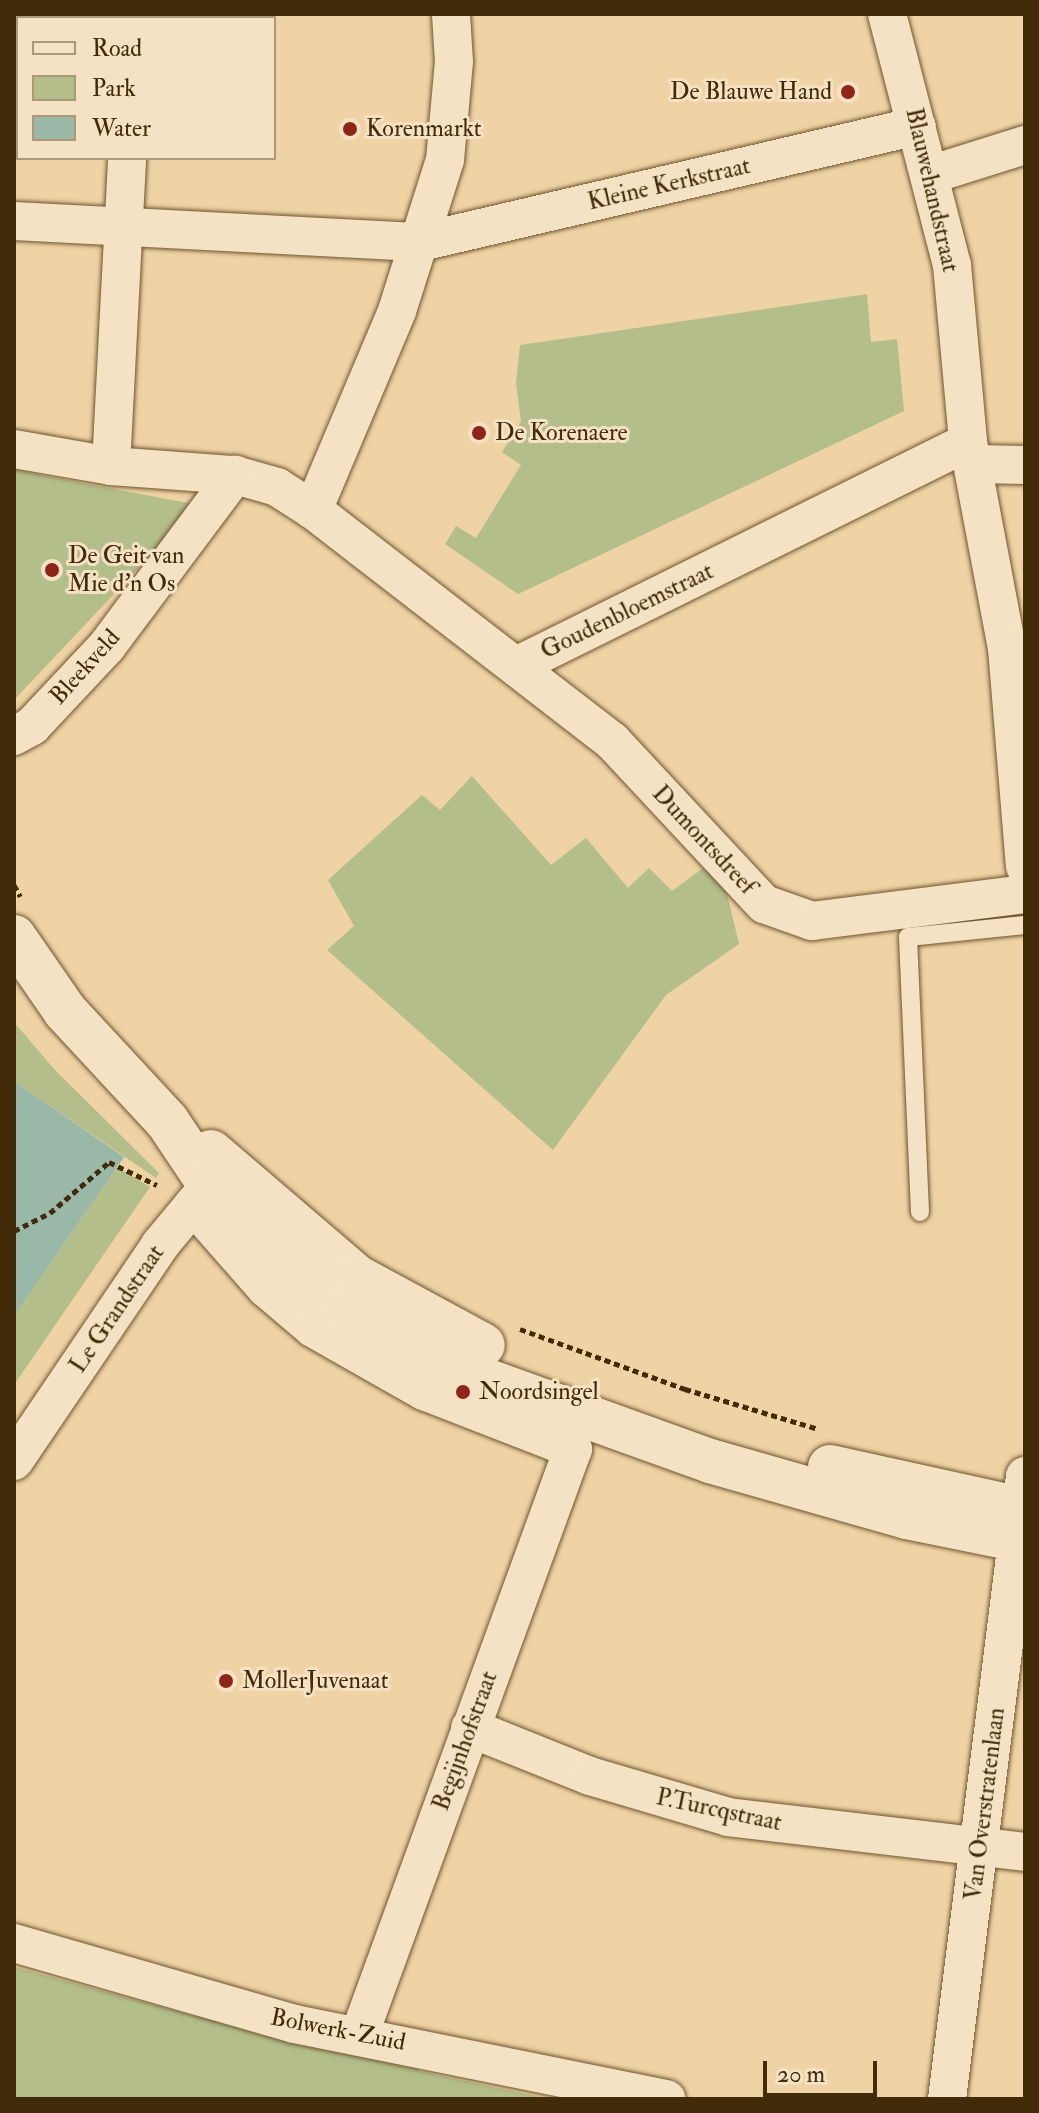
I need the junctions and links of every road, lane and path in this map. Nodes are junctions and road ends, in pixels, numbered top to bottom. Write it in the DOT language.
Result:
graph roads {
  1 [pos="451,14"];
  2 [pos="887,14"];
  3 [pos="917,126"];
  4 [pos="1025,145"];
  5 [pos="127,160"];
  6 [pos="933,174"];
  7 [pos="14,221"];
  8 [pos="127,227"];
  9 [pos="421,242"];
  10 [pos="14,449"];
  11 [pos="971,453"];
  12 [pos="1025,465"];
  13 [pos="111,466"];
  14 [pos="235,475"];
  15 [pos="313,510"];
  16 [pos="516,666"];
  17 [pos="14,736"];
  18 [pos="1025,866"];
  19 [pos="14,885"];
  20 [pos="1025,894"];
  21 [pos="21,924"];
  22 [pos="1025,925"];
  23 [pos="157,1185"];
  24 [pos="211,1185"];
  25 [pos="920,1212"];
  26 [pos="14,1231"];
  27 [pos="514,1326"];
  28 [pos="833,1433"];
  29 [pos="14,1461"];
  30 [pos="1023,1515"];
  31 [pos="470,1728"];
  32 [pos="980,1849"];
  33 [pos="1025,1852"];
  34 [pos="14,1943"];
  35 [pos="360,2033"];
  36 [pos="667,2099"];
  37 [pos="947,2099"];
  1 -- 9 [label="street"];
  2 -- 3 [label="street, Blauwehandstraat"];
  3 -- 6 [label="street, Blauwehandstraat"];
  3 -- 9 [label="street, Kleine Kerkstraat"];
  4 -- 6 [label="street"];
  5 -- 8 [label="street"];
  6 -- 11 [label="street, Blauwehandstraat"];
  7 -- 8 [label="street"];
  8 -- 9 [label="street"];
  8 -- 13 [label="street"];
  9 -- 15 [label="street"];
  10 -- 13 [label="street"];
  11 -- 12 [label="street"];
  11 -- 16 [label="street, Goudenbloemstraat"];
  11 -- 18 [label="street, Blauwehandstraat"];
  13 -- 14 [label="street"];
  14 -- 15 [label="street"];
  14 -- 17 [label="street, Bleekveld"];
  15 -- 16 [label="street, Goudenbloemstraat"];
  16 -- 20 [label="street, Dumontsdreef"];
  19 -- 21 [label="path"];
  21 -- 24 [label="street"];
  22 -- 25 [label="lane"];
  23 -- 26 [label="path"];
  24 -- 29 [label="street, Le Grandstraat"];
  24 -- 30 [label="street"];
  24 -- 31 [label="street, Begijnhofstraat"];
  27 -- 28 [label="path"];
  30 -- 32 [label="street, Van Overstratenlaan"];
  31 -- 32 [label="street, P.Turcqstraat"];
  31 -- 35 [label="street, Begijnhofstraat"];
  32 -- 33 [label="street, P.Turcqstraat"];
  32 -- 37 [label="street, Van Overstratenlaan"];
  34 -- 35 [label="street, Bolwerk-Zuid"];
  35 -- 36 [label="street, Bolwerk-Zuid"];
}
